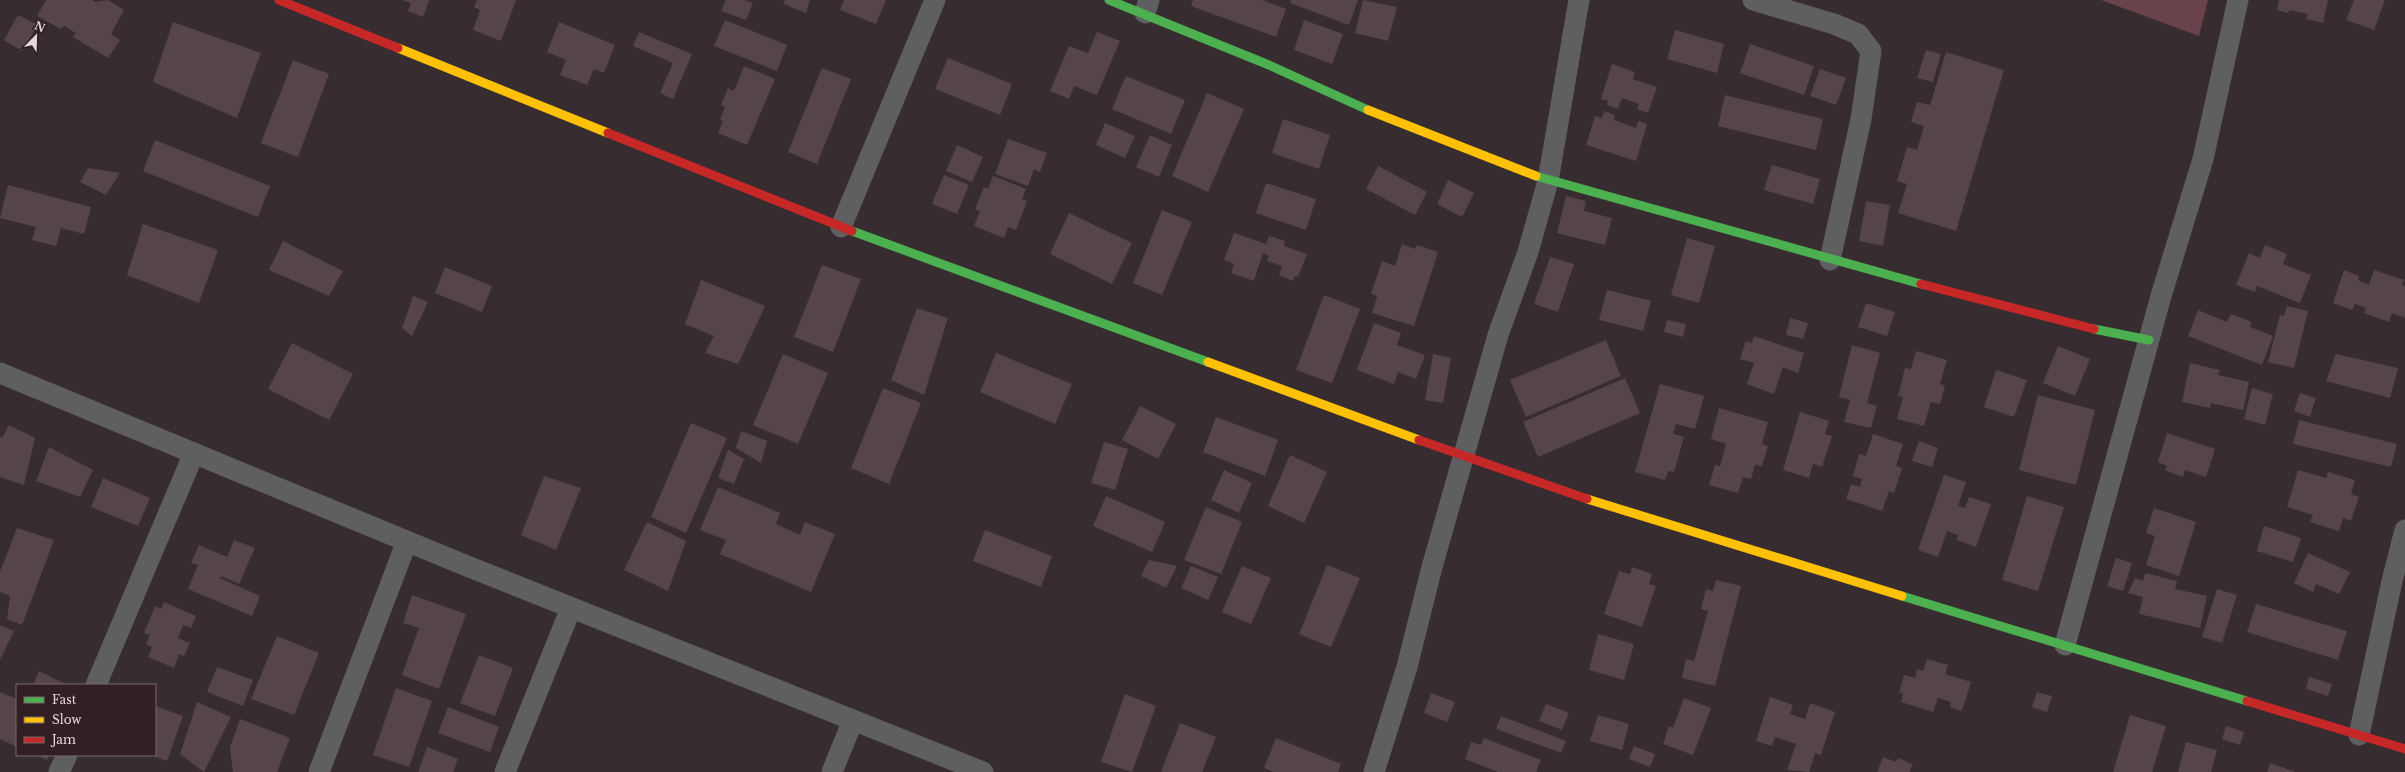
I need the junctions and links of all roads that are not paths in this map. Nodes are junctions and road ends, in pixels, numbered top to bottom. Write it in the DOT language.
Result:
graph roads {
  1 [pos="279,0"];
  2 [pos="935,0"];
  3 [pos="1109,0"];
  4 [pos="1579,0"];
  5 [pos="1752,0"];
  6 [pos="2238,0"];
  7 [pos="1147,7"];
  8 [pos="1548,181"];
  9 [pos="841,227"];
  10 [pos="1830,260"];
  11 [pos="2149,340"];
  12 [pos="0,373"];
  13 [pos="194,452"];
  14 [pos="1462,456"];
  15 [pos="2405,530"];
  16 [pos="407,541"];
  17 [pos="571,608"];
  18 [pos="2064,645"];
  19 [pos="96,684"];
  20 [pos="852,720"];
  21 [pos="2359,735"];
  22 [pos="2405,749"];
  23 [pos="67,756"];
  24 [pos="60,772"];
  25 [pos="319,772"];
  26 [pos="505,772"];
  27 [pos="832,772"];
  28 [pos="983,772"];
  29 [pos="1374,772"];
  1 -- 9 [label="street"];
  2 -- 9 [label="street"];
  3 -- 7 [label="street"];
  4 -- 8 [label="street"];
  5 -- 10 [label="street"];
  6 -- 11 [label="street"];
  7 -- 8 [label="street"];
  8 -- 10 [label="street"];
  8 -- 14 [label="street"];
  9 -- 14 [label="street"];
  10 -- 11 [label="street"];
  11 -- 18 [label="street"];
  12 -- 13 [label="street"];
  13 -- 16 [label="street"];
  13 -- 19 [label="street"];
  14 -- 18 [label="street"];
  14 -- 29 [label="street"];
  15 -- 21 [label="street"];
  16 -- 17 [label="street"];
  16 -- 25 [label="street"];
  17 -- 20 [label="street"];
  17 -- 26 [label="street"];
  18 -- 21 [label="street"];
  20 -- 27 [label="street"];
  20 -- 28 [label="street"];
  21 -- 22 [label="street"];
  23 -- 24 [label="street"];
}
